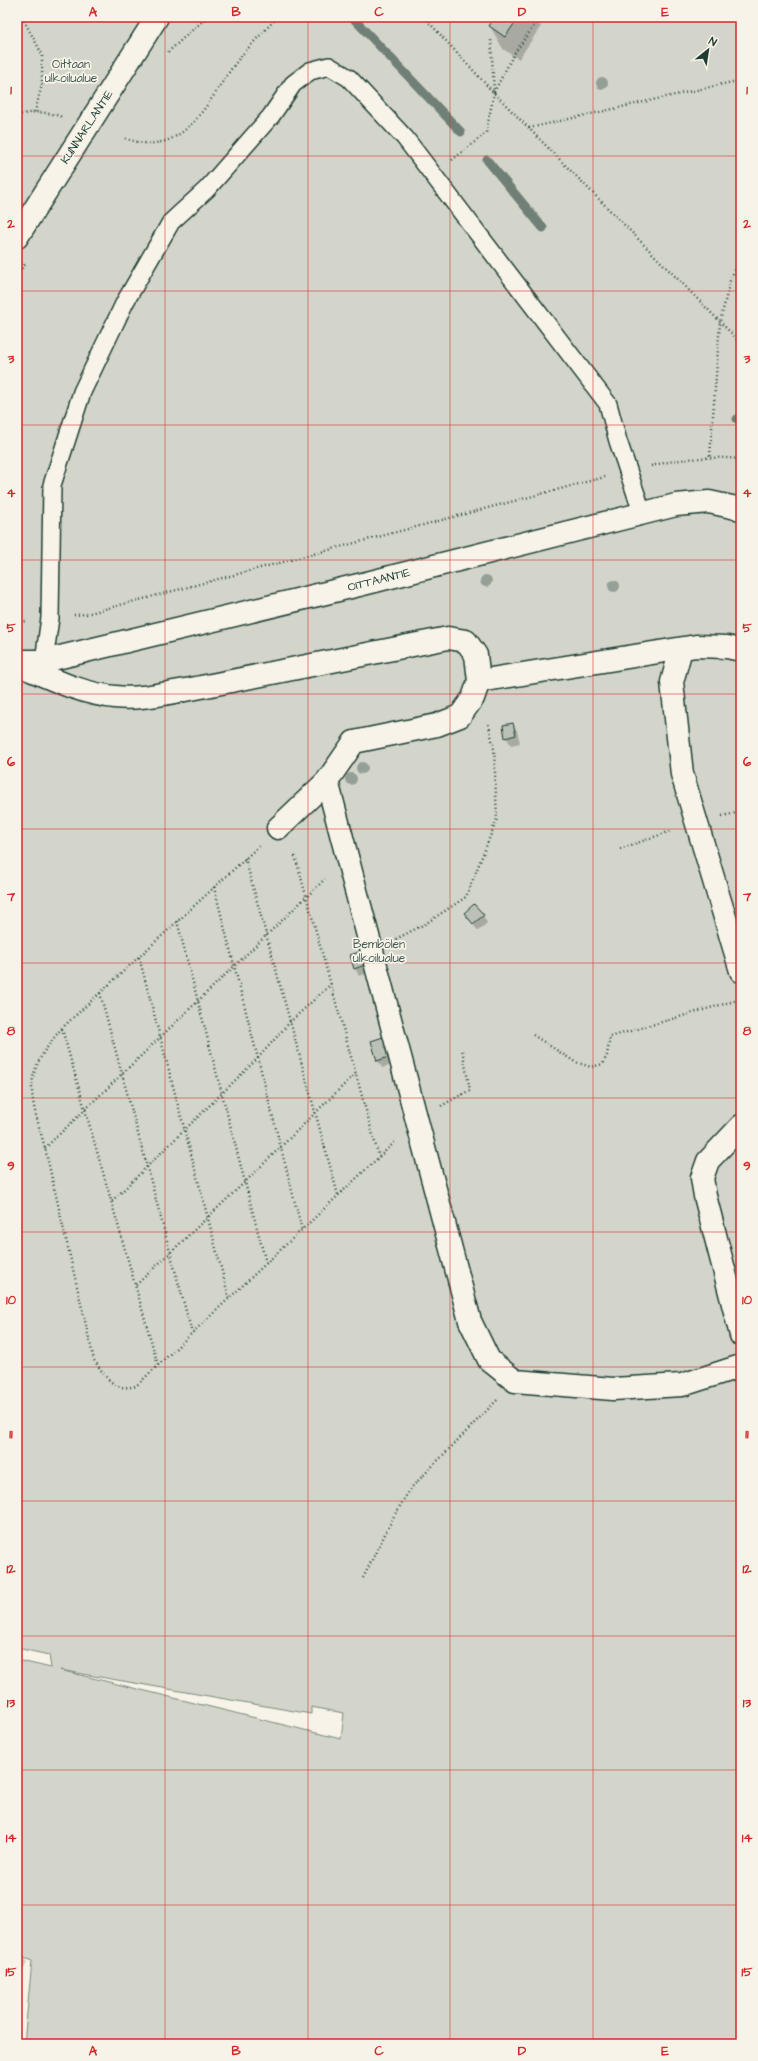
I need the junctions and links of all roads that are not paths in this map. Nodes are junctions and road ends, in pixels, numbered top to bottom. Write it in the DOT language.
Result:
graph roads {
  1 [pos="157,17"];
  2 [pos="17,237"];
  3 [pos="741,509"];
  4 [pos="642,512"];
  5 [pos="681,649"];
  6 [pos="741,650"];
  7 [pos="44,661"];
  8 [pos="17,662"];
  9 [pos="479,681"];
  10 [pos="327,781"];
  11 [pos="278,828"];
  12 [pos="741,971"];
  13 [pos="741,1126"];
  14 [pos="741,1335"];
  15 [pos="741,1366"];
  1 -- 2 [label="street, KUNNARLANTIE"];
  3 -- 4 [label="street, OITTAANTIE"];
  4 -- 7 [label="street, OITTAANTIE"];
  4 -- 7 [label="lane"];
  5 -- 6 [label="street"];
  5 -- 9 [label="street"];
  5 -- 12 [label="street"];
  7 -- 8 [label="street, OITTAANTIE"];
  8 -- 9 [label="street"];
  9 -- 10 [label="street"];
  10 -- 11 [label="street"];
  10 -- 15 [label="street"];
  13 -- 14 [label="street"];
}
